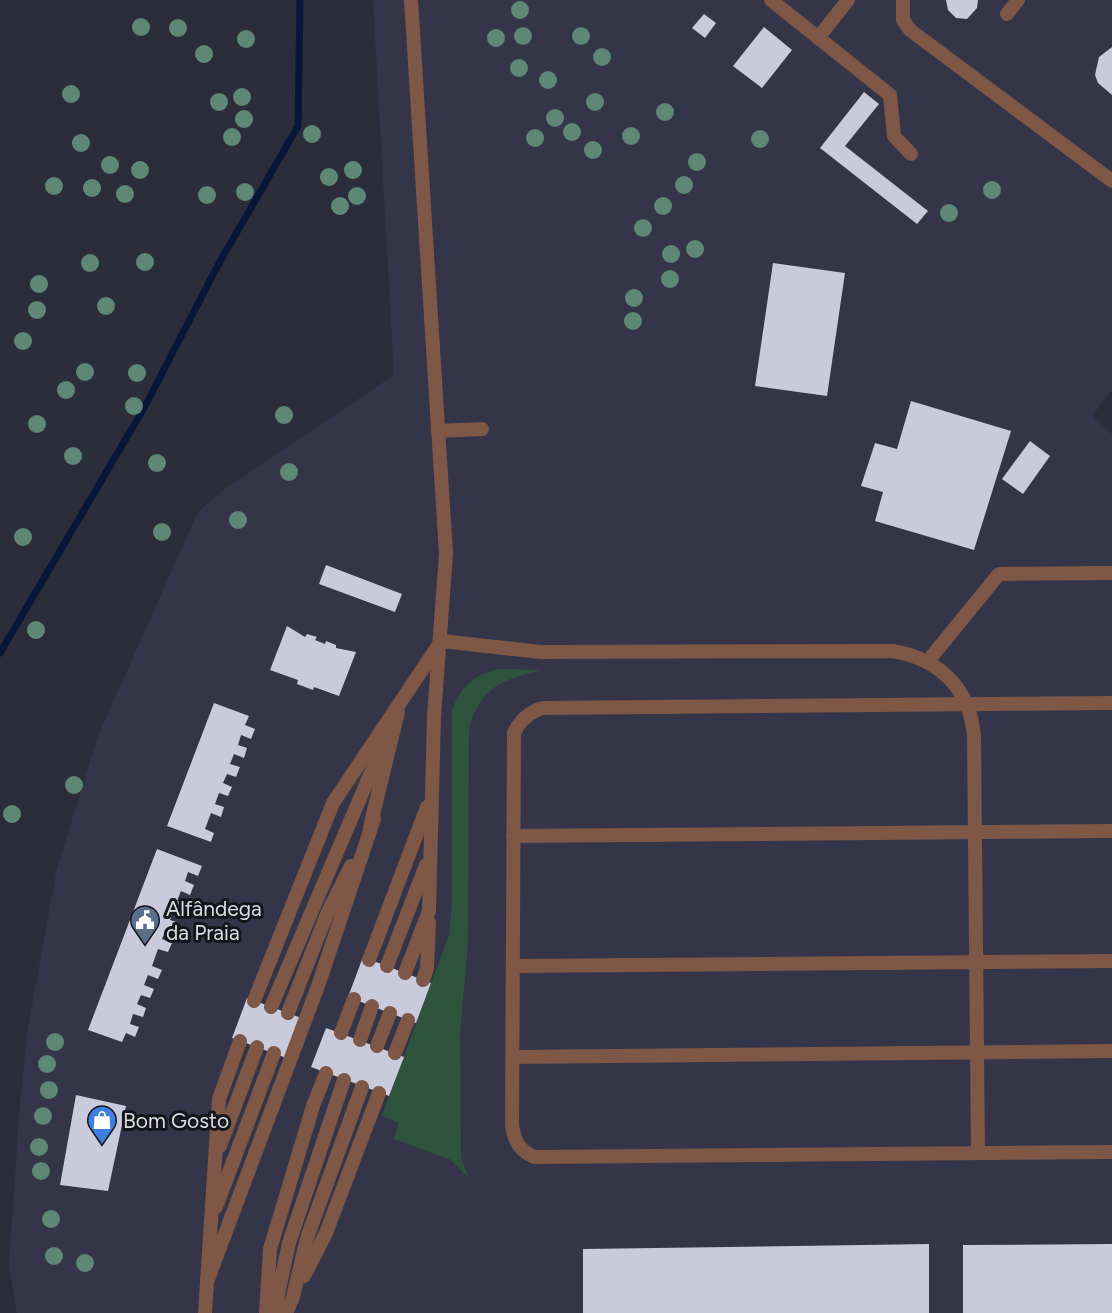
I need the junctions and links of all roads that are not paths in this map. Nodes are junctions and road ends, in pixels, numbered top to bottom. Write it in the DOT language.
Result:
graph roads {
  1 [pos="411,0"];
  2 [pos="771,0"];
  3 [pos="848,0"];
  4 [pos="903,0"];
  5 [pos="1018,0"];
  6 [pos="1007,14"];
  7 [pos="818,38"];
  8 [pos="911,154"];
  9 [pos="1112,181"];
  10 [pos="482,429"];
  11 [pos="438,431"];
  12 [pos="1112,573"];
  13 [pos="441,641"];
  14 [pos="928,661"];
  15 [pos="1112,703"];
  16 [pos="968,704"];
  17 [pos="400,705"];
  18 [pos="431,796"];
  19 [pos="374,819"];
  20 [pos="1112,831"];
  21 [pos="975,833"];
  22 [pos="513,836"];
  23 [pos="430,854"];
  24 [pos="429,911"];
  25 [pos="369,960"];
  26 [pos="1112,961"];
  27 [pos="976,962"];
  28 [pos="387,966"];
  29 [pos="513,966"];
  30 [pos="405,973"];
  31 [pos="423,980"];
  32 [pos="354,999"];
  33 [pos="254,1000"];
  34 [pos="372,1006"];
  35 [pos="271,1007"];
  36 [pos="288,1013"];
  37 [pos="390,1013"];
  38 [pos="408,1020"];
  39 [pos="341,1033"];
  40 [pos="360,1040"];
  41 [pos="240,1041"];
  42 [pos="377,1046"];
  43 [pos="257,1047"];
  44 [pos="1112,1051"];
  45 [pos="977,1052"];
  46 [pos="274,1053"];
  47 [pos="395,1053"];
  48 [pos="513,1057"];
  49 [pos="326,1073"];
  50 [pos="344,1080"];
  51 [pos="362,1086"];
  52 [pos="379,1093"];
  53 [pos="1112,1152"];
  54 [pos="978,1153"];
  55 [pos="215,1160"];
  56 [pos="211,1221"];
  57 [pos="207,1282"];
  58 [pos="293,1297"];
  59 [pos="205,1313"];
  60 [pos="266,1313"];
  61 [pos="274,1313"];
  62 [pos="286,1313"];
  1 -- 11 [label="lane"];
  2 -- 7 [label="lane"];
  3 -- 7 [label="lane"];
  4 -- 9 [label="lane"];
  5 -- 6 [label="lane"];
  7 -- 8 [label="lane"];
  10 -- 11 [label="lane"];
  11 -- 13 [label="lane"];
  12 -- 14 [label="lane"];
  13 -- 14 [label="lane"];
  13 -- 17 [label="lane"];
  13 -- 18 [label="lane"];
  14 -- 16 [label="lane"];
  15 -- 16 [label="lane"];
  16 -- 21 [label="lane"];
  16 -- 22 [label="lane"];
  17 -- 19 [label="lane"];
  17 -- 33 [label="lane"];
  17 -- 35 [label="lane"];
  18 -- 23 [label="lane"];
  18 -- 25 [label="lane"];
  19 -- 36 [label="lane"];
  19 -- 57 [label="lane"];
  20 -- 21 [label="lane"];
  21 -- 22 [label="lane"];
  21 -- 27 [label="lane"];
  22 -- 29 [label="lane"];
  23 -- 24 [label="lane"];
  23 -- 28 [label="lane"];
  24 -- 30 [label="lane"];
  24 -- 31 [label="lane"];
  26 -- 27 [label="lane"];
  27 -- 29 [label="lane"];
  27 -- 45 [label="lane"];
  29 -- 48 [label="lane"];
  32 -- 39 [label="lane"];
  34 -- 40 [label="lane"];
  37 -- 42 [label="lane"];
  38 -- 47 [label="lane"];
  41 -- 55 [label="lane"];
  43 -- 55 [label="lane"];
  44 -- 45 [label="lane"];
  45 -- 48 [label="lane"];
  45 -- 54 [label="lane"];
  46 -- 56 [label="lane"];
  48 -- 54 [label="lane"];
  49 -- 60 [label="lane"];
  50 -- 61 [label="lane"];
  51 -- 58 [label="lane"];
  52 -- 58 [label="lane"];
  53 -- 54 [label="lane"];
  55 -- 56 [label="lane"];
  56 -- 57 [label="lane"];
  57 -- 59 [label="lane"];
  58 -- 62 [label="lane"];
}
